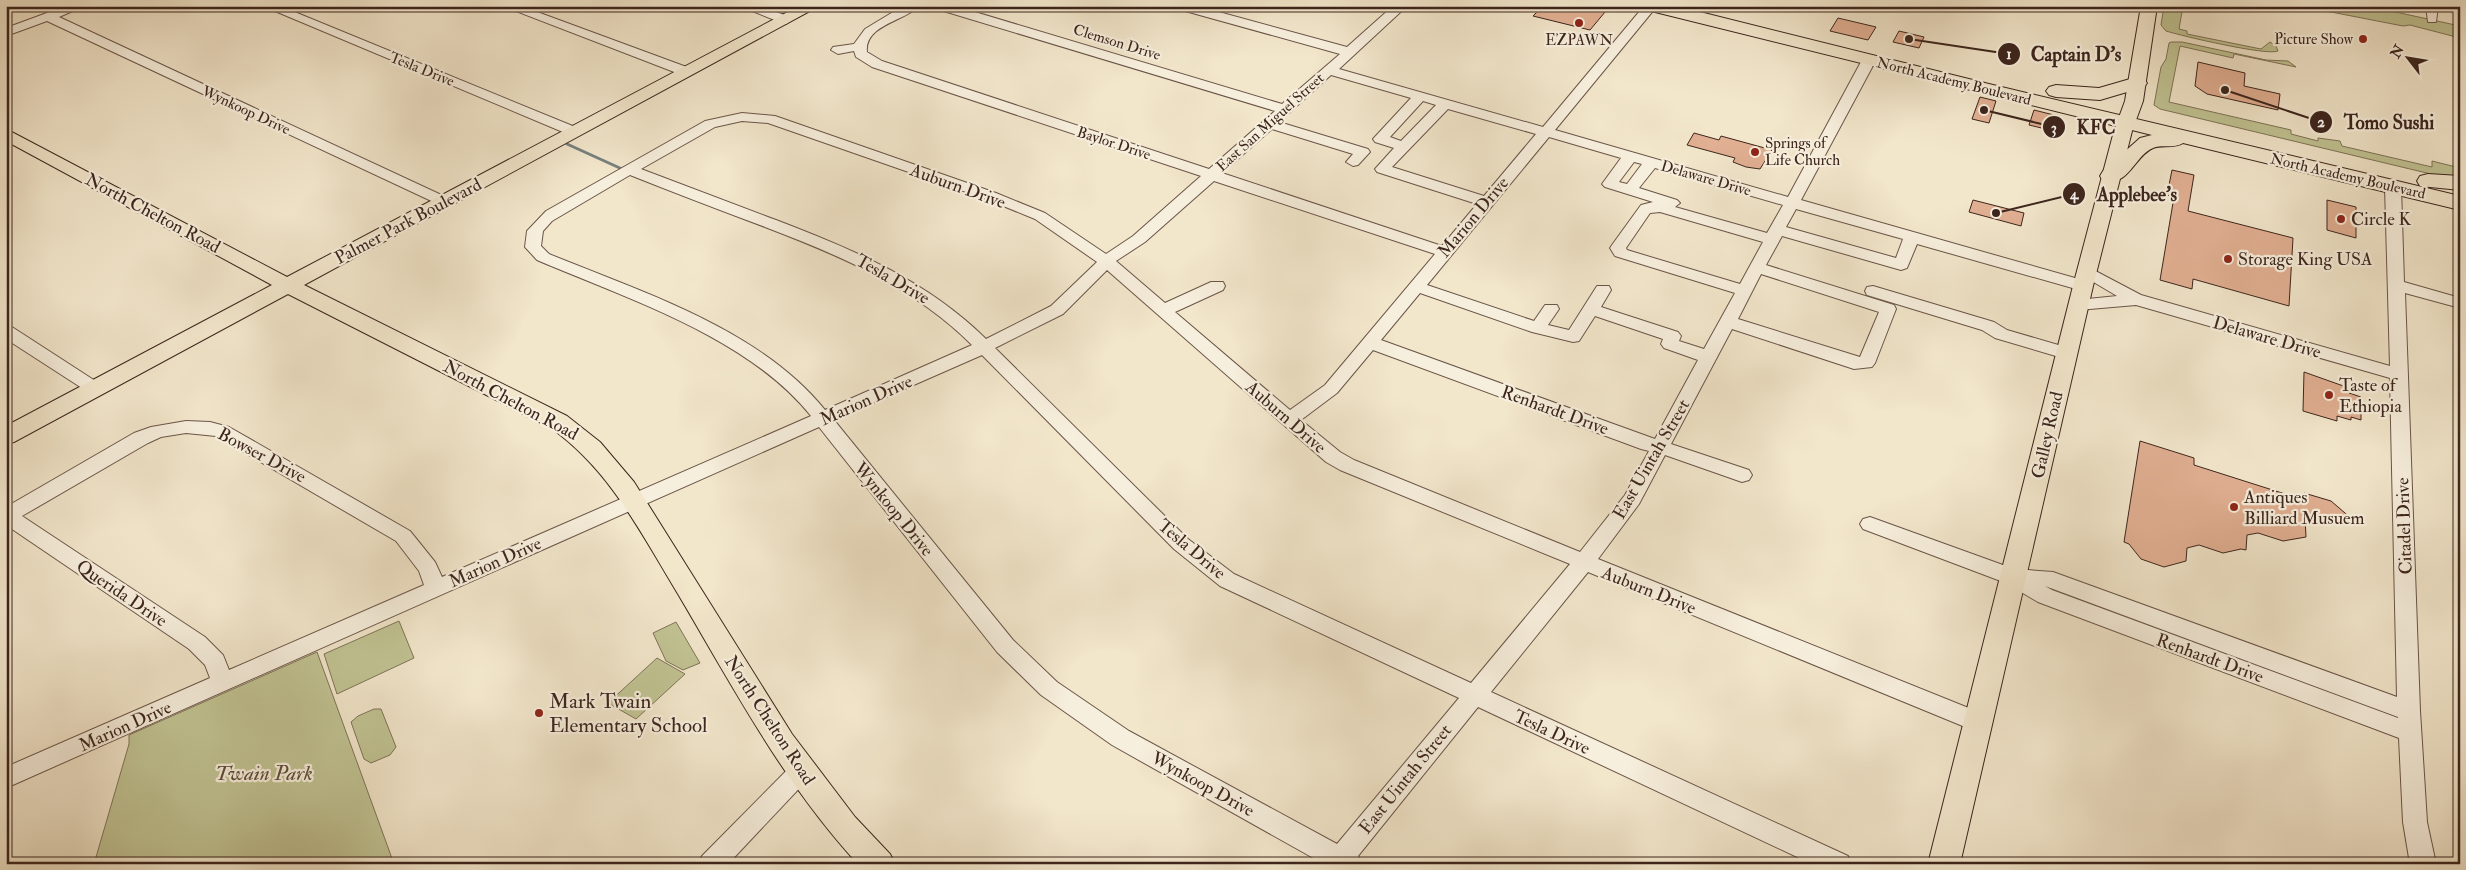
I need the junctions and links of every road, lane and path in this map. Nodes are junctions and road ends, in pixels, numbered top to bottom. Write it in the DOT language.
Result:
graph roads {
  1 [pos="78,6"];
  2 [pos="269,6"];
  3 [pos="509,6"];
  4 [pos="746,6"];
  5 [pos="811,6"];
  6 [pos="912,6"];
  7 [pos="942,6"];
  8 [pos="1182,6"];
  9 [pos="1401,6"];
  10 [pos="1652,6"];
  11 [pos="1691,6"];
  12 [pos="2149,6"];
  13 [pos="2432,6"];
  14 [pos="48,17"];
  15 [pos="2432,19"];
  16 [pos="786,20"];
  17 [pos="6,32"];
  18 [pos="858,47"];
  19 [pos="838,50"];
  20 [pos="1349,52"];
  21 [pos="1869,60"];
  22 [pos="1329,70"];
  23 [pos="687,72"];
  24 [pos="2137,83"];
  25 [pos="2048,91"];
  26 [pos="1420,97"];
  27 [pos="1445,104"];
  28 [pos="1284,110"];
  29 [pos="2129,117"];
  30 [pos="1268,123"];
  31 [pos="575,132"];
  32 [pos="1544,132"];
  33 [pos="6,134"];
  34 [pos="1404,146"];
  35 [pos="2225,147"];
  36 [pos="1630,156"];
  37 [pos="1353,162"];
  38 [pos="1650,162"];
  39 [pos="629,170"];
  40 [pos="1211,175"];
  41 [pos="2111,176"];
  42 [pos="2428,181"];
  43 [pos="2460,183"];
  44 [pos="2393,187"];
  45 [pos="2460,189"];
  46 [pos="1630,190"];
  47 [pos="444,202"];
  48 [pos="1486,202"];
  49 [pos="1793,203"];
  50 [pos="2460,203"];
  51 [pos="1776,235"];
  52 [pos="1912,237"];
  53 [pos="1444,252"];
  54 [pos="1760,264"];
  55 [pos="1111,265"];
  56 [pos="287,285"];
  57 [pos="1217,286"];
  58 [pos="1415,286"];
  59 [pos="2396,286"];
  60 [pos="2082,287"];
  61 [pos="1603,290"];
  62 [pos="1746,291"];
  63 [pos="2135,300"];
  64 [pos="2460,303"];
  65 [pos="1551,309"];
  66 [pos="1590,309"];
  67 [pos="1162,311"];
  68 [pos="1729,322"];
  69 [pos="1538,328"];
  70 [pos="6,331"];
  71 [pos="1369,342"];
  72 [pos="984,347"];
  73 [pos="2066,353"];
  74 [pos="1709,357"];
  75 [pos="2399,374"];
  76 [pos="94,388"];
  77 [pos="1289,419"];
  78 [pos="823,420"];
  79 [pos="6,436"];
  80 [pos="1661,447"];
  81 [pos="1742,475"];
  82 [pos="634,500"];
  83 [pos="6,516"];
  84 [pos="1870,524"];
  85 [pos="1582,563"];
  86 [pos="2013,577"];
  87 [pos="436,588"];
  88 [pos="222,682"];
  89 [pos="1474,696"];
  90 [pos="2410,721"];
  91 [pos="1978,722"];
  92 [pos="801,771"];
  93 [pos="6,778"];
  94 [pos="1342,862"];
  95 [pos="711,864"];
  96 [pos="879,864"];
  97 [pos="1840,864"];
  98 [pos="1944,864"];
  99 [pos="2423,864"];
  1 -- 14 [label="street"];
  2 -- 31 [label="street, Tesla Drive"];
  3 -- 23 [label="street"];
  4 -- 16 [label="street"];
  5 -- 16 [label="main road, Palmer Park Boulevard"];
  6 -- 18 [label="street"];
  7 -- 28 [label="street, Clemson Drive"];
  8 -- 20 [label="street"];
  9 -- 20 [label="street, East San Miguel Street"];
  10 -- 21 [label="highway, North Academy Boulevard"];
  10 -- 32 [label="street, Marion Drive"];
  11 -- 25 [label="highway, North Academy Boulevard"];
  12 -- 24 [label="main road, Galley Road"];
  13 -- 15 [label="street"];
  14 -- 17 [label="street"];
  14 -- 47 [label="street, Wynkoop Drive"];
  16 -- 23 [label="main road, Palmer Park Boulevard"];
  18 -- 19 [label="street"];
  18 -- 40 [label="street, Baylor Drive"];
  20 -- 22 [label="street, East San Miguel Street"];
  21 -- 29 [label="highway, North Academy Boulevard"];
  21 -- 49 [label="street, East Uintah Street"];
  22 -- 26 [label="street, Delaware Drive"];
  22 -- 28 [label="street, East San Miguel Street"];
  23 -- 31 [label="main road, Palmer Park Boulevard"];
  24 -- 25 [label="highway"];
  24 -- 29 [label="main road, Galley Road"];
  25 -- 29 [label="highway, North Academy Boulevard"];
  26 -- 27 [label="street, Delaware Drive"];
  26 -- 34 [label="street"];
  27 -- 32 [label="street, Delaware Drive"];
  27 -- 34 [label="street"];
  28 -- 30 [label="street, East San Miguel Street"];
  29 -- 35 [label="highway, North Academy Boulevard"];
  29 -- 41 [label="main road, Galley Road"];
  29 -- 42 [label="highway, North Academy Boulevard"];
  30 -- 37 [label="street"];
  30 -- 40 [label="street, East San Miguel Street"];
  31 -- 47 [label="main road, Palmer Park Boulevard"];
  32 -- 36 [label="street, Delaware Drive"];
  32 -- 48 [label="street, Marion Drive"];
  33 -- 56 [label="main road, North Chelton Road"];
  34 -- 48 [label="street"];
  35 -- 41 [label="highway"];
  35 -- 44 [label="highway, North Academy Boulevard"];
  36 -- 38 [label="street, Delaware Drive"];
  36 -- 46 [label="street"];
  38 -- 46 [label="street"];
  38 -- 49 [label="street, Delaware Drive"];
  39 -- 55 [label="street, Auburn Drive"];
  39 -- 72 [label="street, Tesla Drive"];
  39 -- 78 [label="street, Wynkoop Drive"];
  40 -- 53 [label="street, Baylor Drive"];
  40 -- 55 [label="street, East San Miguel Street"];
  41 -- 60 [label="main road, Galley Road"];
  42 -- 43 [label="highway"];
  42 -- 45 [label="highway, North Academy Boulevard"];
  44 -- 50 [label="highway, North Academy Boulevard"];
  44 -- 59 [label="street, Citadel Drive"];
  46 -- 51 [label="street"];
  47 -- 56 [label="main road, Palmer Park Boulevard"];
  48 -- 53 [label="street, Marion Drive"];
  49 -- 51 [label="street, East Uintah Street"];
  49 -- 52 [label="street, Delaware Drive"];
  51 -- 52 [label="street"];
  51 -- 54 [label="street, East Uintah Street"];
  51 -- 62 [label="street"];
  52 -- 60 [label="street, Delaware Drive"];
  53 -- 58 [label="street, Marion Drive"];
  54 -- 62 [label="street, East Uintah Street"];
  54 -- 68 [label="street"];
  54 -- 73 [label="street"];
  55 -- 67 [label="street, Auburn Drive"];
  55 -- 72 [label="street, Marion Drive"];
  56 -- 76 [label="main road, Palmer Park Boulevard"];
  56 -- 82 [label="main road, North Chelton Road"];
  57 -- 67 [label="street"];
  58 -- 69 [label="street"];
  58 -- 71 [label="street, Marion Drive"];
  59 -- 64 [label="street"];
  59 -- 75 [label="street, Citadel Drive"];
  60 -- 63 [label="street, Delaware Drive"];
  60 -- 63 [label="street, Delaware Drive"];
  60 -- 73 [label="main road, Galley Road"];
  61 -- 66 [label="street"];
  62 -- 68 [label="street, East Uintah Street"];
  63 -- 75 [label="street, Delaware Drive"];
  65 -- 69 [label="street"];
  66 -- 69 [label="street"];
  66 -- 74 [label="street"];
  67 -- 77 [label="street, Auburn Drive"];
  68 -- 74 [label="street, East Uintah Street"];
  70 -- 76 [label="street"];
  71 -- 77 [label="street, Marion Drive"];
  71 -- 80 [label="street, Renhardt Drive"];
  72 -- 78 [label="street, Marion Drive"];
  72 -- 89 [label="street, Tesla Drive"];
  73 -- 86 [label="main road, Galley Road"];
  74 -- 80 [label="street, East Uintah Street"];
  75 -- 90 [label="street, Citadel Drive"];
  76 -- 79 [label="main road, Palmer Park Boulevard"];
  77 -- 85 [label="street, Auburn Drive"];
  78 -- 82 [label="street, Marion Drive"];
  78 -- 94 [label="street, Wynkoop Drive"];
  80 -- 81 [label="street, Renhardt Drive"];
  80 -- 85 [label="street, East Uintah Street"];
  82 -- 87 [label="street, Marion Drive"];
  82 -- 92 [label="main road, North Chelton Road"];
  83 -- 87 [label="street, Bowser Drive"];
  83 -- 88 [label="street, Querida Drive"];
  84 -- 86 [label="street, Renhardt Drive"];
  85 -- 89 [label="street, East Uintah Street"];
  85 -- 91 [label="street, Auburn Drive"];
  86 -- 90 [label="street, Renhardt Drive"];
  86 -- 91 [label="main road, Galley Road"];
  87 -- 88 [label="street, Marion Drive"];
  88 -- 93 [label="street, Marion Drive"];
  89 -- 94 [label="street, East Uintah Street"];
  89 -- 97 [label="street, Tesla Drive"];
  90 -- 99 [label="street, Citadel Drive"];
  91 -- 98 [label="main road, Galley Road"];
  92 -- 95 [label="street"];
  92 -- 96 [label="main road, North Chelton Road"];
}
